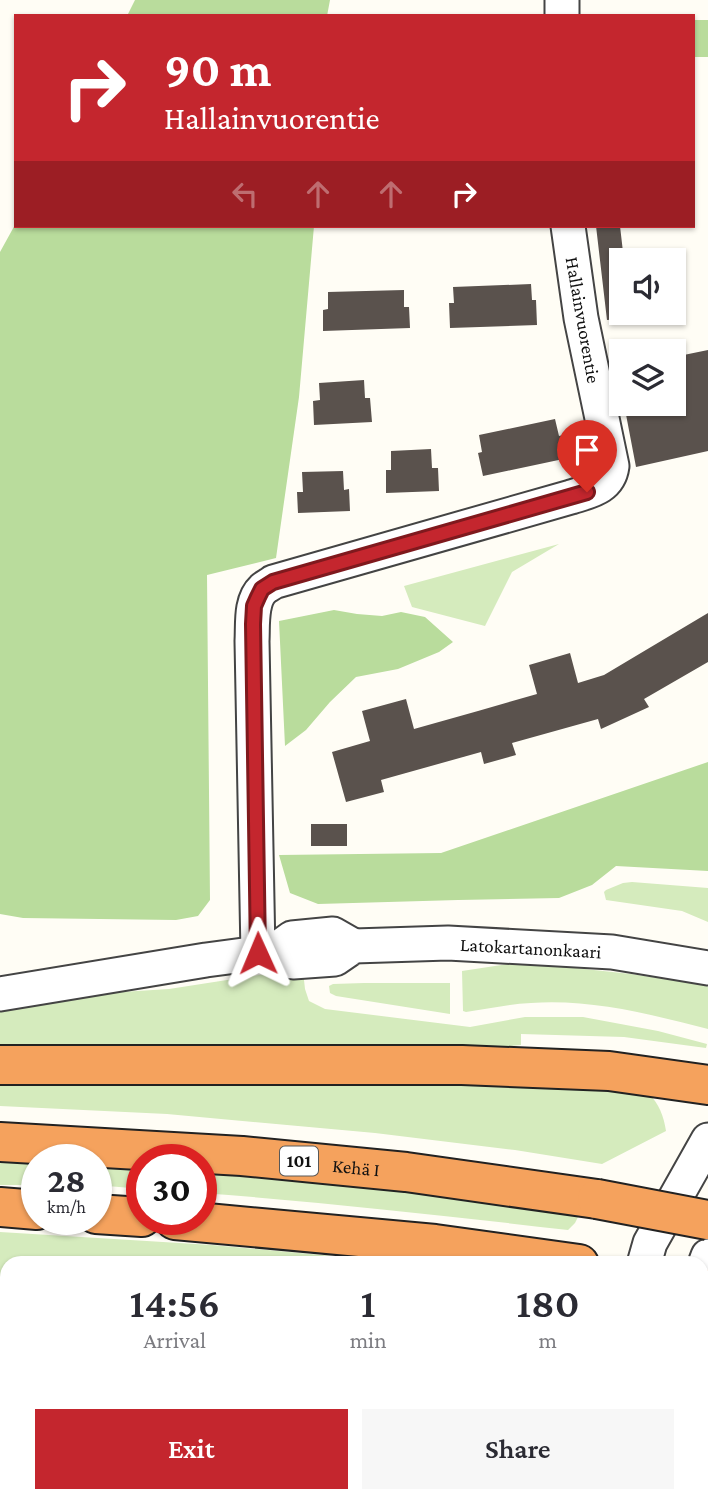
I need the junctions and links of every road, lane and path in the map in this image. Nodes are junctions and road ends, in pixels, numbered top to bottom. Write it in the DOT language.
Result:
graph roads {
  1 [pos="568,228"];
  2 [pos="266,952"];
  3 [pos="708,968"];
  4 [pos="0,994"];
  5 [pos="0,1065"];
  6 [pos="708,1085"];
  7 [pos="708,1140"];
  8 [pos="0,1142"];
  9 [pos="0,1208"];
  10 [pos="21,1209"];
  11 [pos="708,1220"];
  12 [pos="217,1224"];
  13 [pos="523,1256"];
  14 [pos="646,1256"];
  1 -- 2 [label="street, Hallainvuorentie"];
  2 -- 3 [label="street, Latokartanonkaari"];
  2 -- 4 [label="street, Latokartanonkaari"];
  5 -- 6 [label="highway"];
  7 -- 14 [label="street"];
  8 -- 11 [label="highway, Kehä I / 101, bridge"];
  9 -- 10 [label="highway"];
  12 -- 13 [label="highway"];
}
